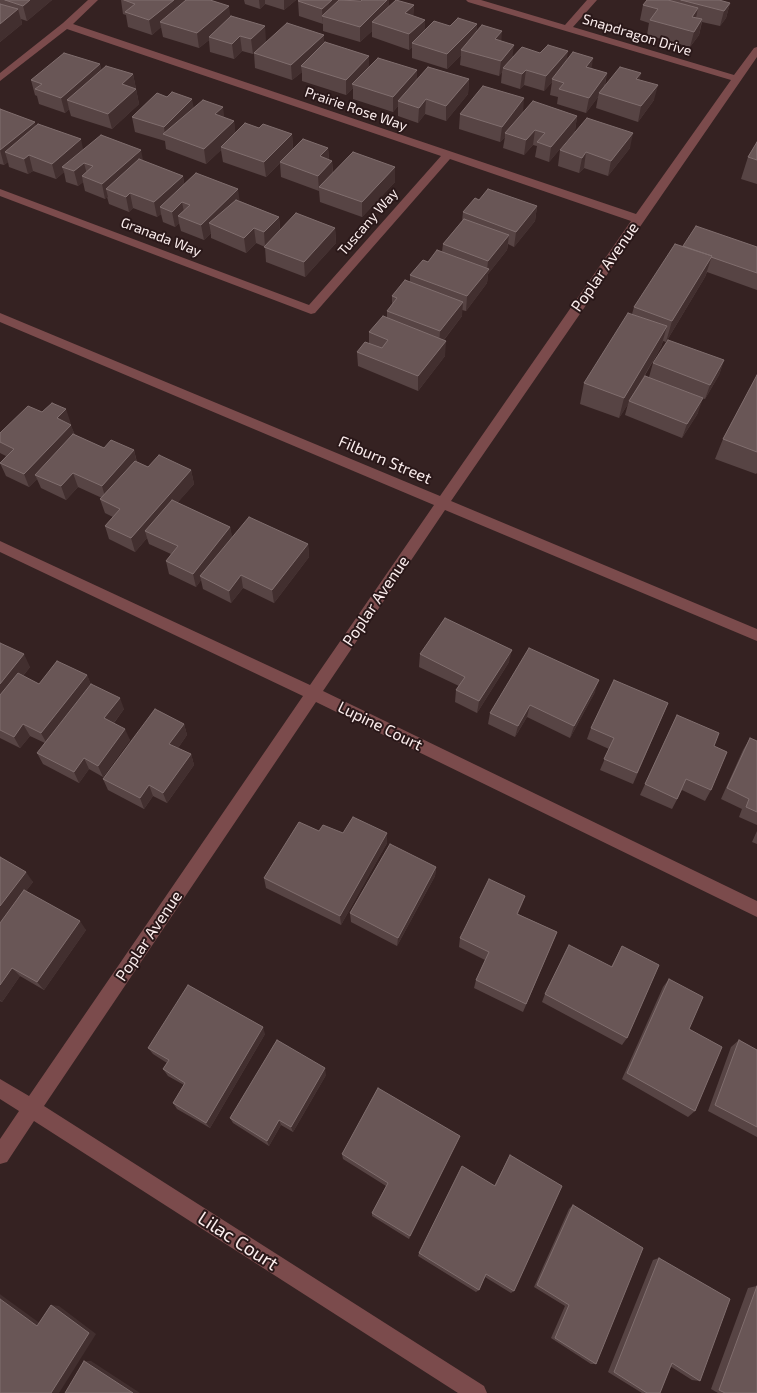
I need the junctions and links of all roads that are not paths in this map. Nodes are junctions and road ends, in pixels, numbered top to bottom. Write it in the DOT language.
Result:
graph roads {
  1 [pos="93,0"];
  2 [pos="471,0"];
  3 [pos="592,0"];
  4 [pos="66,26"];
  5 [pos="567,28"];
  6 [pos="757,50"];
  7 [pos="0,78"];
  8 [pos="737,79"];
  9 [pos="447,155"];
  10 [pos="0,192"];
  11 [pos="638,219"];
  12 [pos="311,310"];
  13 [pos="0,317"];
  14 [pos="442,503"];
  15 [pos="1,546"];
  16 [pos="757,635"];
  17 [pos="314,694"];
  18 [pos="757,909"];
  19 [pos="0,1088"];
  20 [pos="32,1109"];
  21 [pos="0,1155"];
  22 [pos="477,1393"];
  1 -- 4 [label="street"];
  2 -- 5 [label="street, Snapdragon Drive"];
  3 -- 5 [label="street"];
  4 -- 7 [label="street"];
  4 -- 9 [label="street, Prairie Rose Way"];
  5 -- 8 [label="street, Snapdragon Drive"];
  6 -- 8 [label="street, Poplar Avenue"];
  8 -- 11 [label="street, Poplar Avenue"];
  9 -- 11 [label="street, Prairie Rose Way"];
  9 -- 12 [label="street, Tuscany Way"];
  10 -- 12 [label="street, Granada Way"];
  11 -- 14 [label="street, Poplar Avenue"];
  13 -- 14 [label="street, Filburn Street"];
  14 -- 16 [label="street, Filburn Street"];
  14 -- 17 [label="street, Poplar Avenue"];
  15 -- 17 [label="street, Lupine Court"];
  17 -- 18 [label="street, Lupine Court"];
  17 -- 20 [label="street, Poplar Avenue"];
  19 -- 20 [label="street, Lilac Court"];
  20 -- 21 [label="street, Poplar Avenue"];
  20 -- 22 [label="street, Lilac Court"];
}
